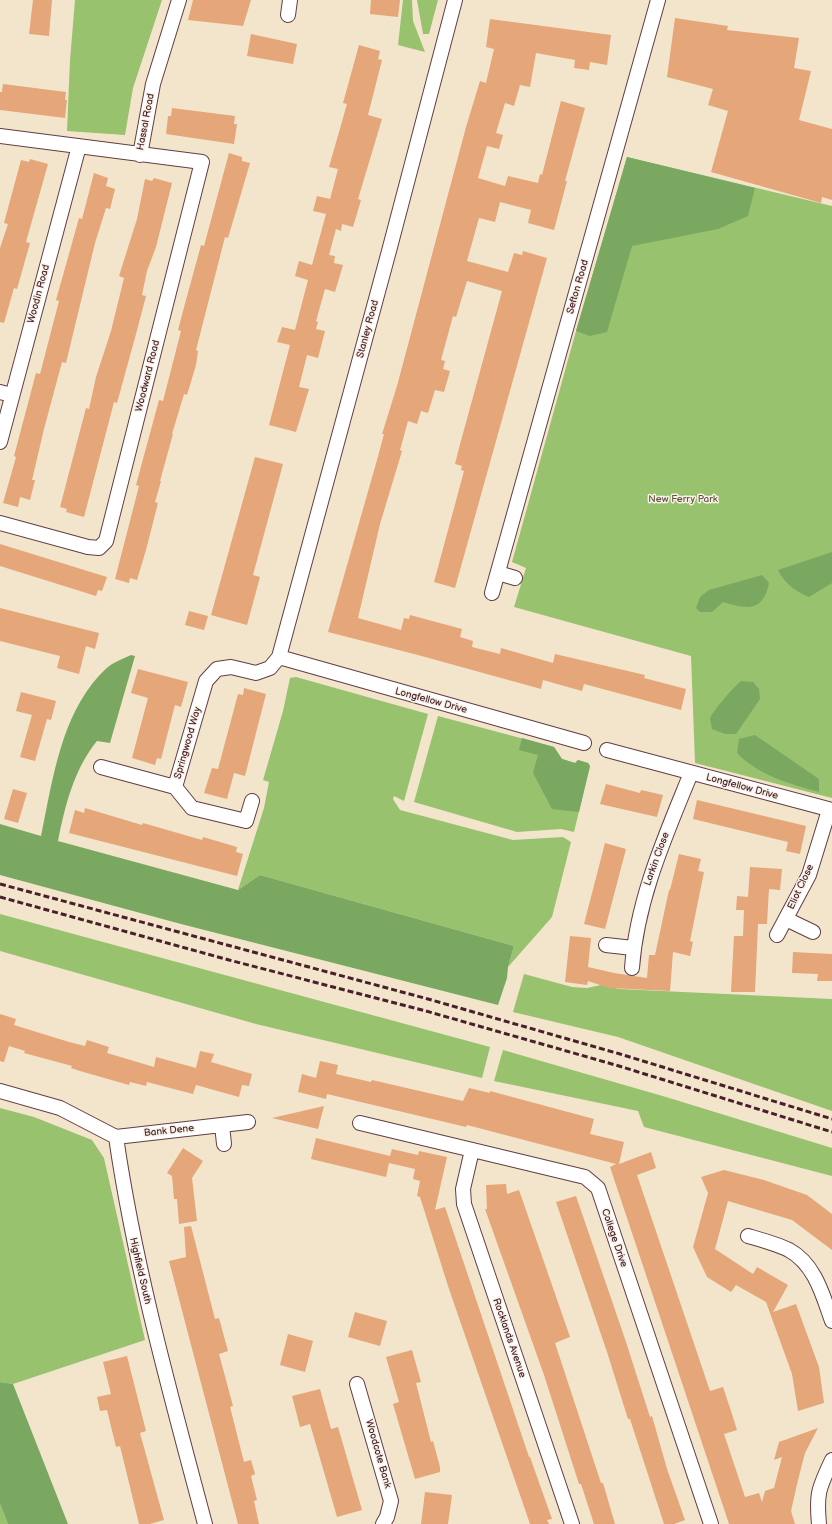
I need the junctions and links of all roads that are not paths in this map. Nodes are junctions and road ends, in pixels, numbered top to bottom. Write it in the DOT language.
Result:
graph roads {
  1 [pos="179,0"];
  2 [pos="290,0"];
  3 [pos="454,0"];
  4 [pos="658,0"];
  5 [pos="288,15"];
  6 [pos="0,136"];
  7 [pos="79,146"];
  8 [pos="140,155"];
  9 [pos="6,393"];
  10 [pos="0,442"];
  11 [pos="0,523"];
  12 [pos="498,573"];
  13 [pos="515,578"];
  14 [pos="492,593"];
  15 [pos="278,657"];
  16 [pos="584,743"];
  17 [pos="607,750"];
  18 [pos="101,767"];
  19 [pos="691,773"];
  20 [pos="175,787"];
  21 [pos="252,801"];
  22 [pos="830,810"];
  23 [pos="786,919"];
  24 [pos="813,932"];
  25 [pos="778,935"];
  26 [pos="606,945"];
  27 [pos="633,948"];
  28 [pos="632,968"];
  29 [pos="0,1091"];
  30 [pos="248,1122"];
  31 [pos="360,1123"];
  32 [pos="222,1125"];
  33 [pos="116,1137"];
  34 [pos="224,1144"];
  35 [pos="472,1150"];
  36 [pos="748,1236"];
  37 [pos="832,1321"];
  38 [pos="357,1384"];
  39 [pos="832,1460"];
  40 [pos="205,1524"];
  41 [pos="383,1524"];
  42 [pos="572,1524"];
  43 [pos="710,1524"];
  44 [pos="819,1524"];
  1 -- 8 [label="street, Hassal Road"];
  2 -- 5 [label="street"];
  3 -- 15 [label="street, Stanley Road"];
  4 -- 12 [label="street, Sefton Road"];
  6 -- 7 [label="street, Hassal Road"];
  7 -- 8 [label="street, Hassal Road"];
  7 -- 9 [label="street, Woodin Road"];
  8 -- 11 [label="street, Woodward Road"];
  9 -- 10 [label="street, Woodin Road"];
  12 -- 13 [label="street"];
  12 -- 14 [label="street, Sefton Road"];
  15 -- 16 [label="street, Longfellow Drive"];
  15 -- 20 [label="street, Springwood Way"];
  17 -- 19 [label="street, Longfellow Drive"];
  18 -- 20 [label="street"];
  19 -- 22 [label="street, Longfellow Drive"];
  19 -- 27 [label="street, Larkin Close"];
  20 -- 21 [label="street, Springwood Way"];
  22 -- 23 [label="street, Eliot Close"];
  23 -- 24 [label="street, Eliot Close"];
  23 -- 25 [label="street, Eliot Close"];
  26 -- 27 [label="street"];
  27 -- 28 [label="street, Larkin Close"];
  29 -- 33 [label="street"];
  30 -- 32 [label="street, Bank Dene"];
  31 -- 35 [label="street, College Drive"];
  32 -- 33 [label="street, Bank Dene"];
  32 -- 34 [label="street"];
  33 -- 40 [label="street, Highfield South"];
  35 -- 42 [label="street, Rocklands Avenue"];
  35 -- 43 [label="street, College Drive"];
  36 -- 37 [label="street"];
  38 -- 41 [label="street, Woodcote Bank"];
  39 -- 44 [label="street"];
}
